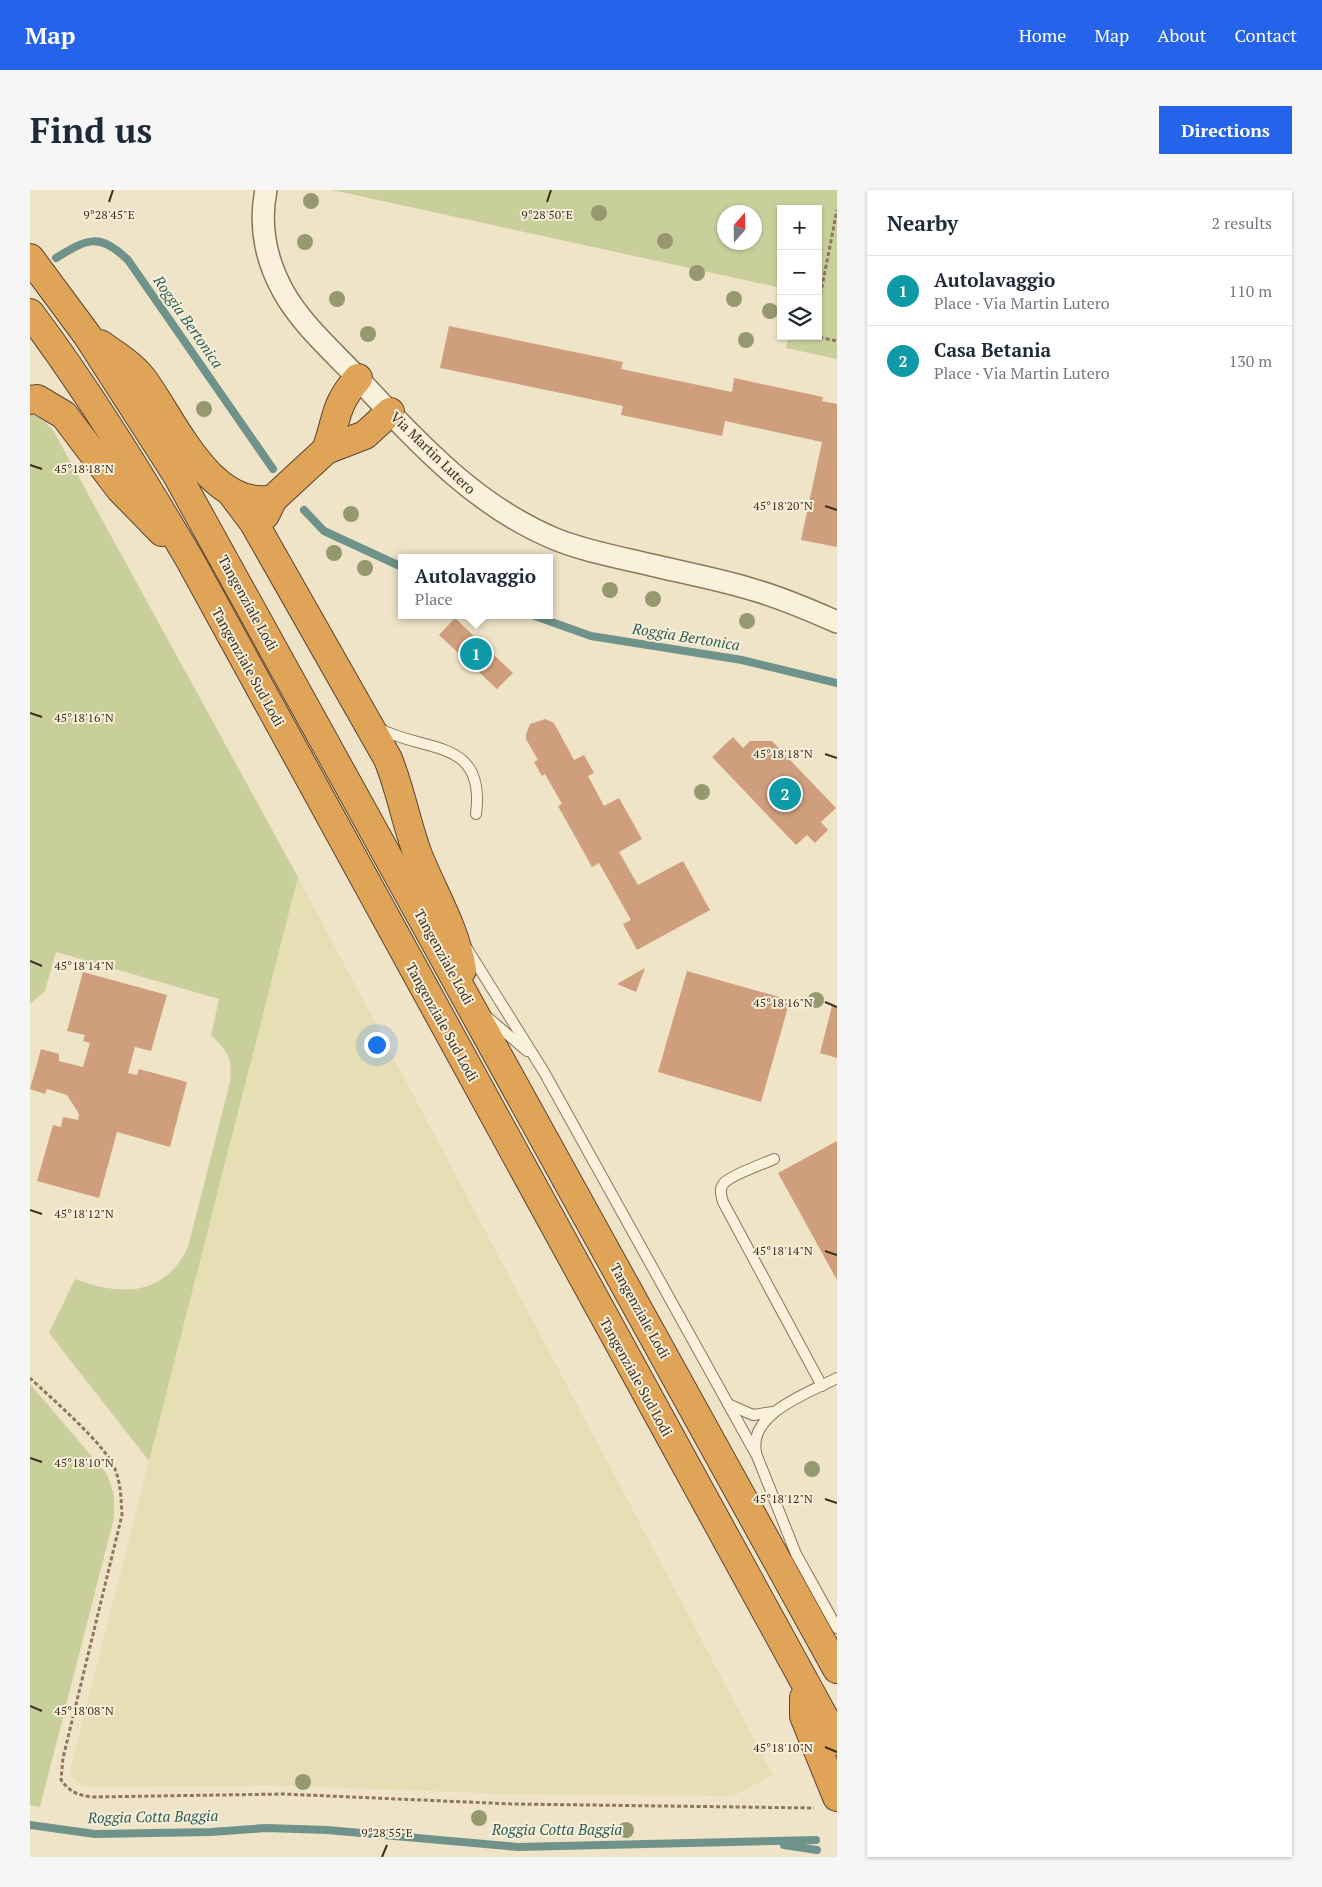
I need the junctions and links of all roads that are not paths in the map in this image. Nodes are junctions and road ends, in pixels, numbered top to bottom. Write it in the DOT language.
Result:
graph roads {
  1 [pos="266,190"];
  2 [pos="30,258"];
  3 [pos="30,313"];
  4 [pos="87,335"];
  5 [pos="358,378"];
  6 [pos="30,400"];
  7 [pos="390,412"];
  8 [pos="326,450"];
  9 [pos="230,491"];
  10 [pos="273,499"];
  11 [pos="268,546"];
  12 [pos="190,560"];
  13 [pos="837,622"];
  14 [pos="362,715"];
  15 [pos="412,740"];
  16 [pos="395,755"];
  17 [pos="476,814"];
  18 [pos="447,915"];
  19 [pos="468,1000"];
  20 [pos="535,1058"];
  21 [pos="774,1159"];
  22 [pos="837,1378"];
  23 [pos="822,1386"];
  24 [pos="726,1402"];
  25 [pos="774,1412"];
  26 [pos="757,1456"];
  27 [pos="796,1554"];
  28 [pos="809,1617"];
  29 [pos="837,1628"];
  30 [pos="837,1641"];
  31 [pos="837,1669"];
  32 [pos="803,1680"];
  33 [pos="837,1741"];
  34 [pos="830,1803"];
  1 -- 5 [label="street, Via Martin Lutero"];
  2 -- 4 [label="highway, Tangenziale Lodi"];
  3 -- 12 [label="highway, Tangenziale Sud Lodi"];
  4 -- 9 [label="highway"];
  4 -- 19 [label="highway, Tangenziale Lodi"];
  5 -- 7 [label="street, Via Martin Lutero"];
  5 -- 8 [label="highway"];
  6 -- 12 [label="highway"];
  7 -- 8 [label="highway"];
  7 -- 13 [label="street, Via Martin Lutero"];
  8 -- 10 [label="highway"];
  9 -- 10 [label="highway"];
  9 -- 11 [label="highway"];
  10 -- 11 [label="highway"];
  11 -- 14 [label="highway"];
  12 -- 32 [label="highway, Tangenziale Sud Lodi"];
  14 -- 15 [label="lane"];
  14 -- 16 [label="highway"];
  15 -- 16 [label="lane"];
  15 -- 17 [label="lane"];
  16 -- 18 [label="highway"];
  18 -- 19 [label="highway"];
  18 -- 20 [label="lane"];
  19 -- 20 [label="lane"];
  19 -- 28 [label="highway, Tangenziale Lodi"];
  20 -- 24 [label="lane"];
  21 -- 23 [label="lane"];
  22 -- 23 [label="lane"];
  23 -- 25 [label="lane"];
  24 -- 25 [label="lane"];
  24 -- 26 [label="lane"];
  25 -- 26 [label="lane"];
  26 -- 27 [label="lane"];
  27 -- 28 [label="lane"];
  27 -- 29 [label="lane"];
  28 -- 30 [label="highway"];
  28 -- 31 [label="highway, Tangenziale Lodi"];
  32 -- 33 [label="highway, Tangenziale Sud Lodi"];
  32 -- 34 [label="highway"];
}
